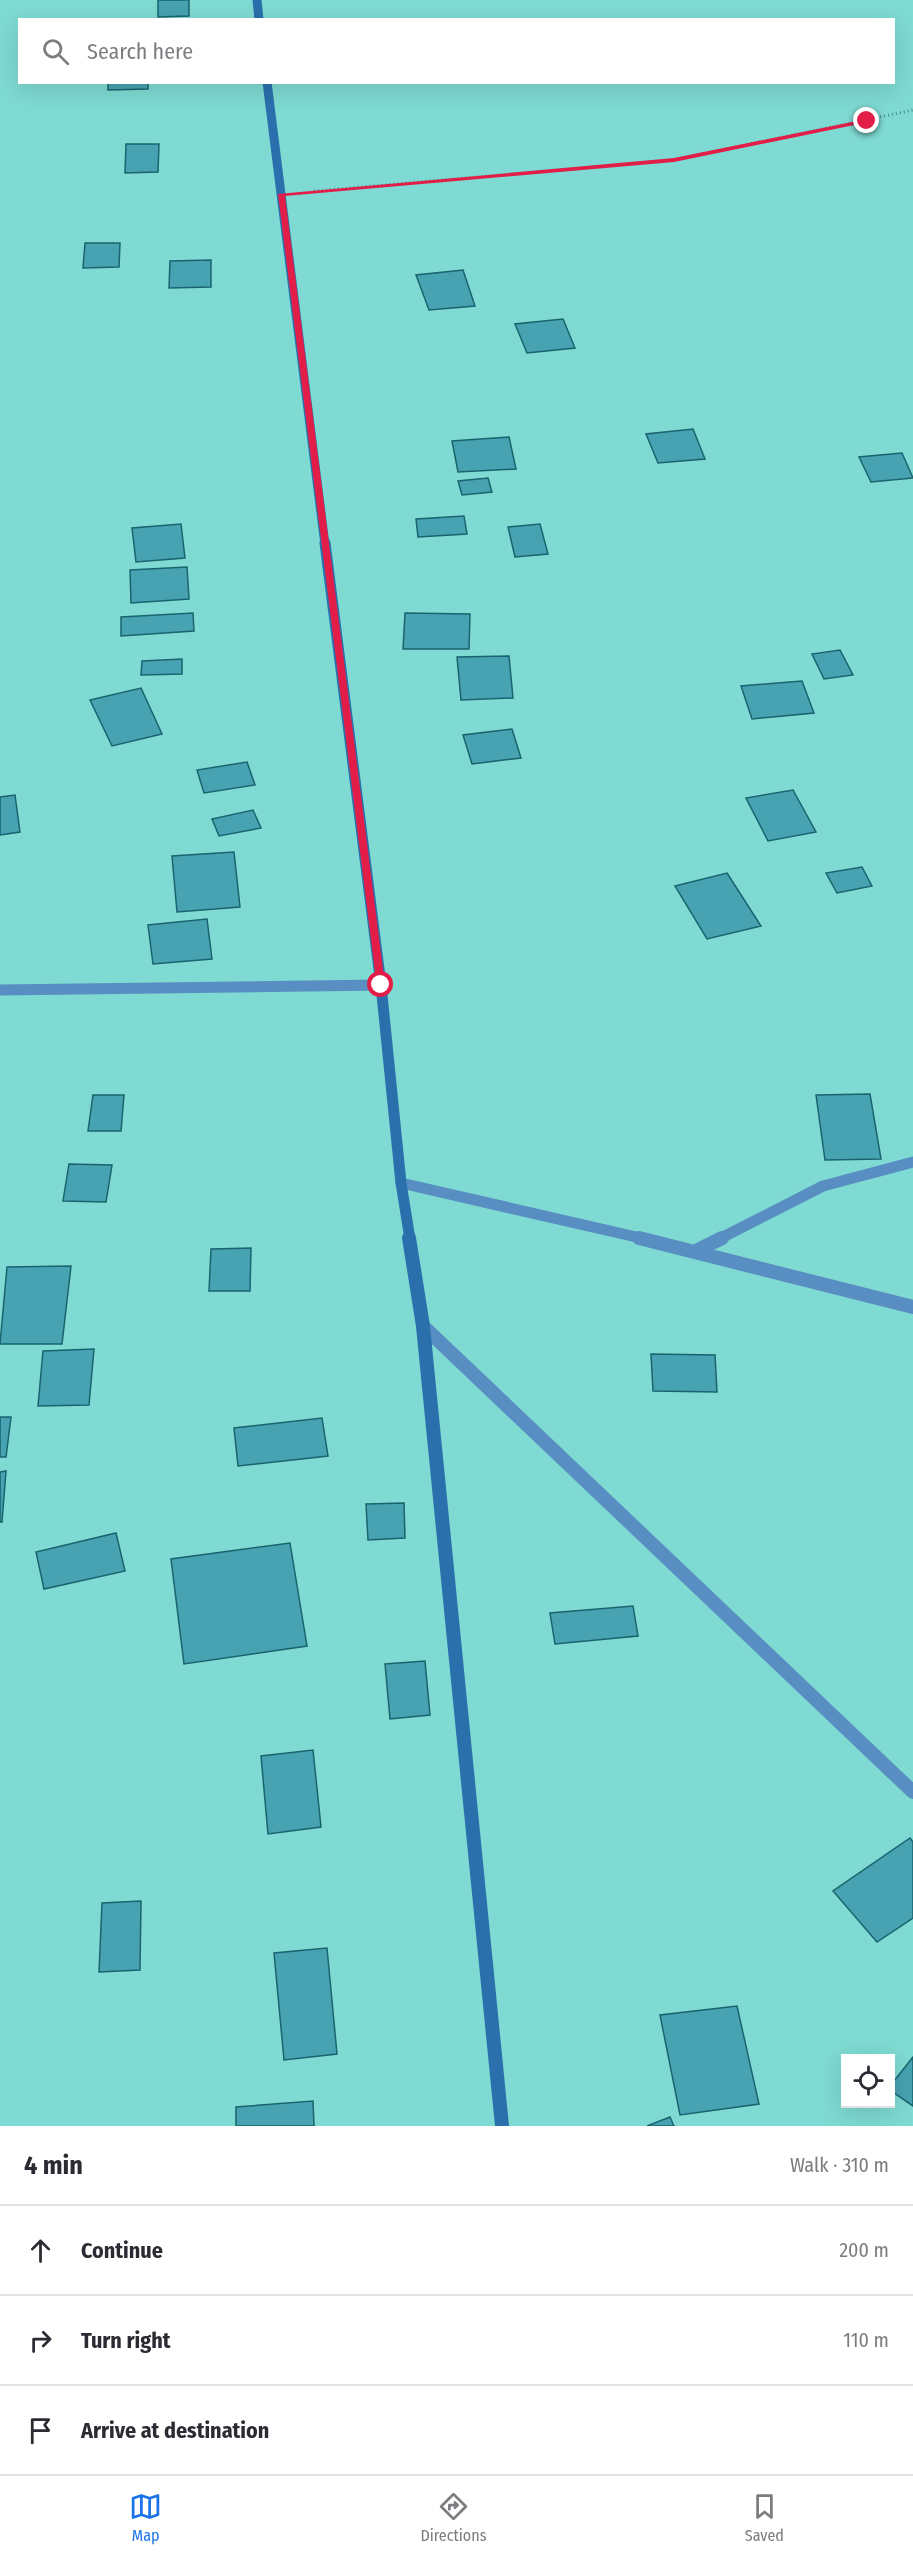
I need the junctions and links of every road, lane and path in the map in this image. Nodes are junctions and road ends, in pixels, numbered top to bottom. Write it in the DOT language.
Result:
graph roads {
  1 [pos="257,0"];
  2 [pos="259,18"];
  3 [pos="267,84"];
  4 [pos="913,110"];
  5 [pos="281,194"];
  6 [pos="381,985"];
  7 [pos="0,990"];
  8 [pos="913,1162"];
  9 [pos="402,1183"];
  10 [pos="696,1251"];
  11 [pos="913,1307"];
  12 [pos="423,1326"];
  13 [pos="913,1792"];
  14 [pos="502,2126"];
  1 -- 2 [label="street"];
  3 -- 5 [label="street"];
  4 -- 5 [label="path"];
  5 -- 6 [label="street"];
  6 -- 7 [label="street"];
  6 -- 9 [label="street"];
  8 -- 10 [label="street"];
  9 -- 10 [label="street"];
  9 -- 12 [label="street"];
  10 -- 11 [label="street"];
  12 -- 13 [label="street"];
  12 -- 14 [label="street"];
}
